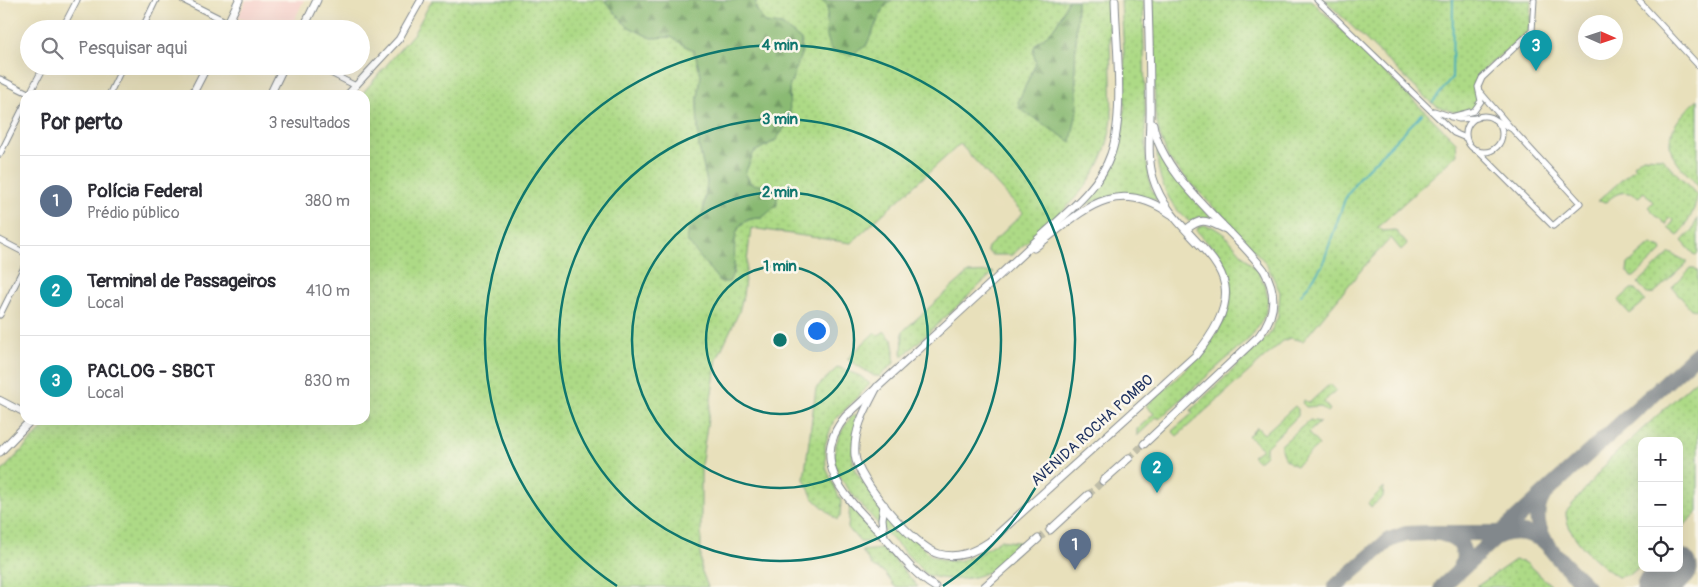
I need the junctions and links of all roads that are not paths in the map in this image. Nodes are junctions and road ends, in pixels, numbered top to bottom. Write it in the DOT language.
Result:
graph roads {
  1 [pos="77,0"];
  2 [pos="156,0"];
  3 [pos="183,0"];
  4 [pos="239,0"];
  5 [pos="317,0"];
  6 [pos="420,0"];
  7 [pos="1115,0"];
  8 [pos="1148,0"];
  9 [pos="1317,0"];
  10 [pos="1534,0"];
  11 [pos="1638,0"];
  12 [pos="67,20"];
  13 [pos="146,20"];
  14 [pos="217,20"];
  15 [pos="230,20"];
  16 [pos="307,20"];
  17 [pos="1698,65"];
  18 [pos="370,71"];
  19 [pos="40,75"];
  20 [pos="119,75"];
  21 [pos="202,75"];
  22 [pos="280,75"];
  23 [pos="335,75"];
  24 [pos="366,75"];
  25 [pos="0,79"];
  26 [pos="356,86"];
  27 [pos="21,90"];
  28 [pos="32,90"];
  29 [pos="111,90"];
  30 [pos="194,90"];
  31 [pos="272,90"];
  32 [pos="352,90"];
  33 [pos="1479,91"];
  34 [pos="1150,104"];
  35 [pos="1431,110"];
  36 [pos="20,114"];
  37 [pos="1452,117"];
  38 [pos="1477,118"];
  39 [pos="1492,118"];
  40 [pos="1512,128"];
  41 [pos="1466,138"];
  42 [pos="1477,150"];
  43 [pos="0,154"];
  44 [pos="1175,218"];
  45 [pos="1187,230"];
  46 [pos="1228,230"];
  47 [pos="0,240"];
  48 [pos="20,250"];
  49 [pos="1010,265"];
  50 [pos="20,275"];
  51 [pos="0,315"];
  52 [pos="878,387"];
  53 [pos="0,400"];
  54 [pos="20,410"];
  55 [pos="26,425"];
  56 [pos="1144,444"];
  57 [pos="0,452"];
  58 [pos="1129,458"];
  59 [pos="1103,481"];
  60 [pos="1088,495"];
  61 [pos="884,505"];
  62 [pos="1050,530"];
  63 [pos="884,538"];
  64 [pos="1038,539"];
  65 [pos="935,587"];
  66 [pos="984,587"];
  1 -- 12 [label="street"];
  2 -- 13 [label="street"];
  3 -- 14 [label="street"];
  4 -- 15 [label="main road"];
  5 -- 16 [label="main road"];
  6 -- 18 [label="street"];
  7 -- 49 [label="main road, AVENIDA ROCHA POMBO"];
  8 -- 34 [label="main road, AVENIDA ROCHA POMBO"];
  9 -- 35 [label="street"];
  10 -- 33 [label="street"];
  11 -- 17 [label="street"];
  19 -- 28 [label="street"];
  20 -- 29 [label="street"];
  21 -- 30 [label="main road"];
  22 -- 31 [label="main road"];
  23 -- 26 [label="street"];
  24 -- 26 [label="street"];
  25 -- 27 [label="street"];
  26 -- 32 [label="street"];
  33 -- 37 [label="street"];
  33 -- 40 [label="street"];
  34 -- 44 [label="main road, AVENIDA ROCHA POMBO"];
  34 -- 46 [label="main road, AVENIDA ROCHA POMBO"];
  35 -- 37 [label="street"];
  35 -- 41 [label="street"];
  36 -- 43 [label="street"];
  37 -- 38 [label="street"];
  38 -- 39 [label="street"];
  38 -- 41 [label="street"];
  39 -- 40 [label="street"];
  39 -- 42 [label="street"];
  40 -- 42 [label="street"];
  41 -- 42 [label="street"];
  44 -- 45 [label="main road, AVENIDA ROCHA POMBO"];
  44 -- 49 [label="main road"];
  45 -- 46 [label="main road"];
  45 -- 61 [label="main road, AVENIDA ROCHA POMBO"];
  46 -- 56 [label="main road, AVENIDA ROCHA POMBO"];
  47 -- 48 [label="street"];
  49 -- 52 [label="main road, AVENIDA ROCHA POMBO"];
  50 -- 51 [label="street"];
  52 -- 61 [label="main road, AVENIDA ROCHA POMBO"];
  52 -- 63 [label="main road, AVENIDA ROCHA POMBO"];
  53 -- 54 [label="street"];
  55 -- 57 [label="main road"];
  58 -- 59 [label="main road"];
  60 -- 62 [label="main road"];
  61 -- 63 [label="main road"];
  63 -- 65 [label="main road, AVENIDA ROCHA POMBO"];
  64 -- 66 [label="main road"];
}
